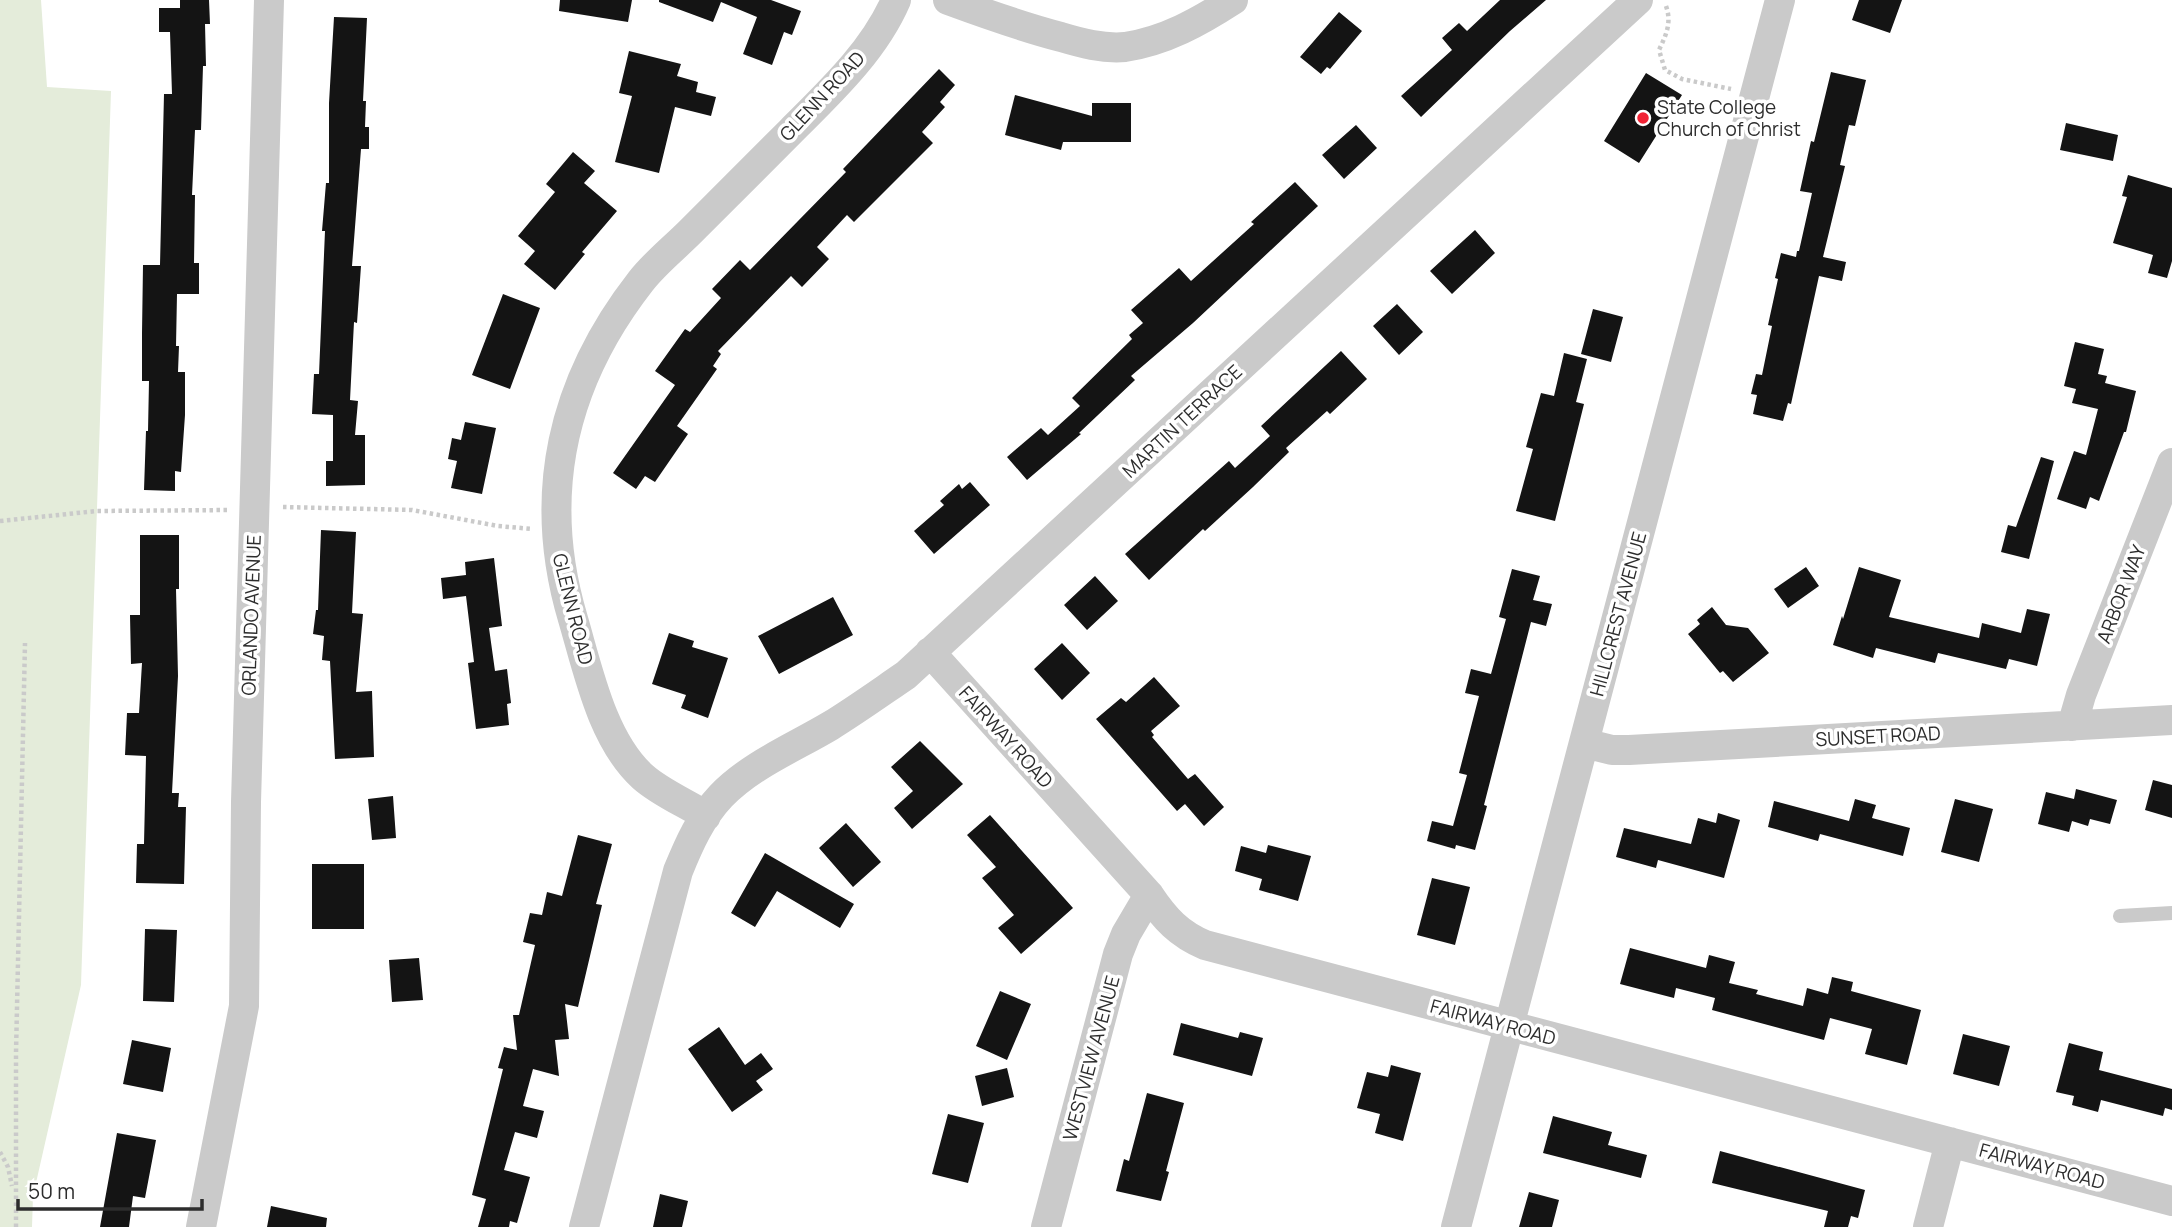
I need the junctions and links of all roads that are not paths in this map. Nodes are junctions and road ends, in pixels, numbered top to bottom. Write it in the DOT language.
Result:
graph roads {
  1 [pos="268,0"];
  2 [pos="896,0"];
  3 [pos="948,0"];
  4 [pos="1233,0"];
  5 [pos="1780,0"];
  6 [pos="1652,3"];
  7 [pos="2172,463"];
  8 [pos="930,652"];
  9 [pos="2172,720"];
  10 [pos="2072,726"];
  11 [pos="1584,743"];
  12 [pos="706,816"];
  13 [pos="1149,895"];
  14 [pos="2172,913"];
  15 [pos="2120,916"];
  16 [pos="1509,1026"];
  17 [pos="1950,1142"];
  18 [pos="2172,1201"];
  19 [pos="201,1227"];
  20 [pos="584,1227"];
  21 [pos="1046,1227"];
  22 [pos="1456,1227"];
  23 [pos="1928,1227"];
  1 -- 19 [label="street, ORLANDO AVENUE"];
  2 -- 12 [label="street, GLENN ROAD"];
  3 -- 4 [label="street"];
  5 -- 11 [label="street, HILLCREST AVENUE"];
  6 -- 8 [label="street, MARTIN TERRACE"];
  7 -- 10 [label="street, ARBOR WAY"];
  8 -- 12 [label="street, MARTIN TERRACE"];
  8 -- 13 [label="street, FAIRWAY ROAD"];
  9 -- 10 [label="street, SUNSET ROAD"];
  10 -- 11 [label="street, SUNSET ROAD"];
  11 -- 16 [label="street, HILLCREST AVENUE"];
  12 -- 20 [label="street"];
  13 -- 16 [label="street, FAIRWAY ROAD"];
  13 -- 21 [label="street, WESTVIEW AVENUE"];
  14 -- 15 [label="lane"];
  16 -- 17 [label="street, FAIRWAY ROAD"];
  16 -- 22 [label="street, HILLCREST AVENUE"];
  17 -- 18 [label="street, FAIRWAY ROAD"];
  17 -- 23 [label="street"];
}
